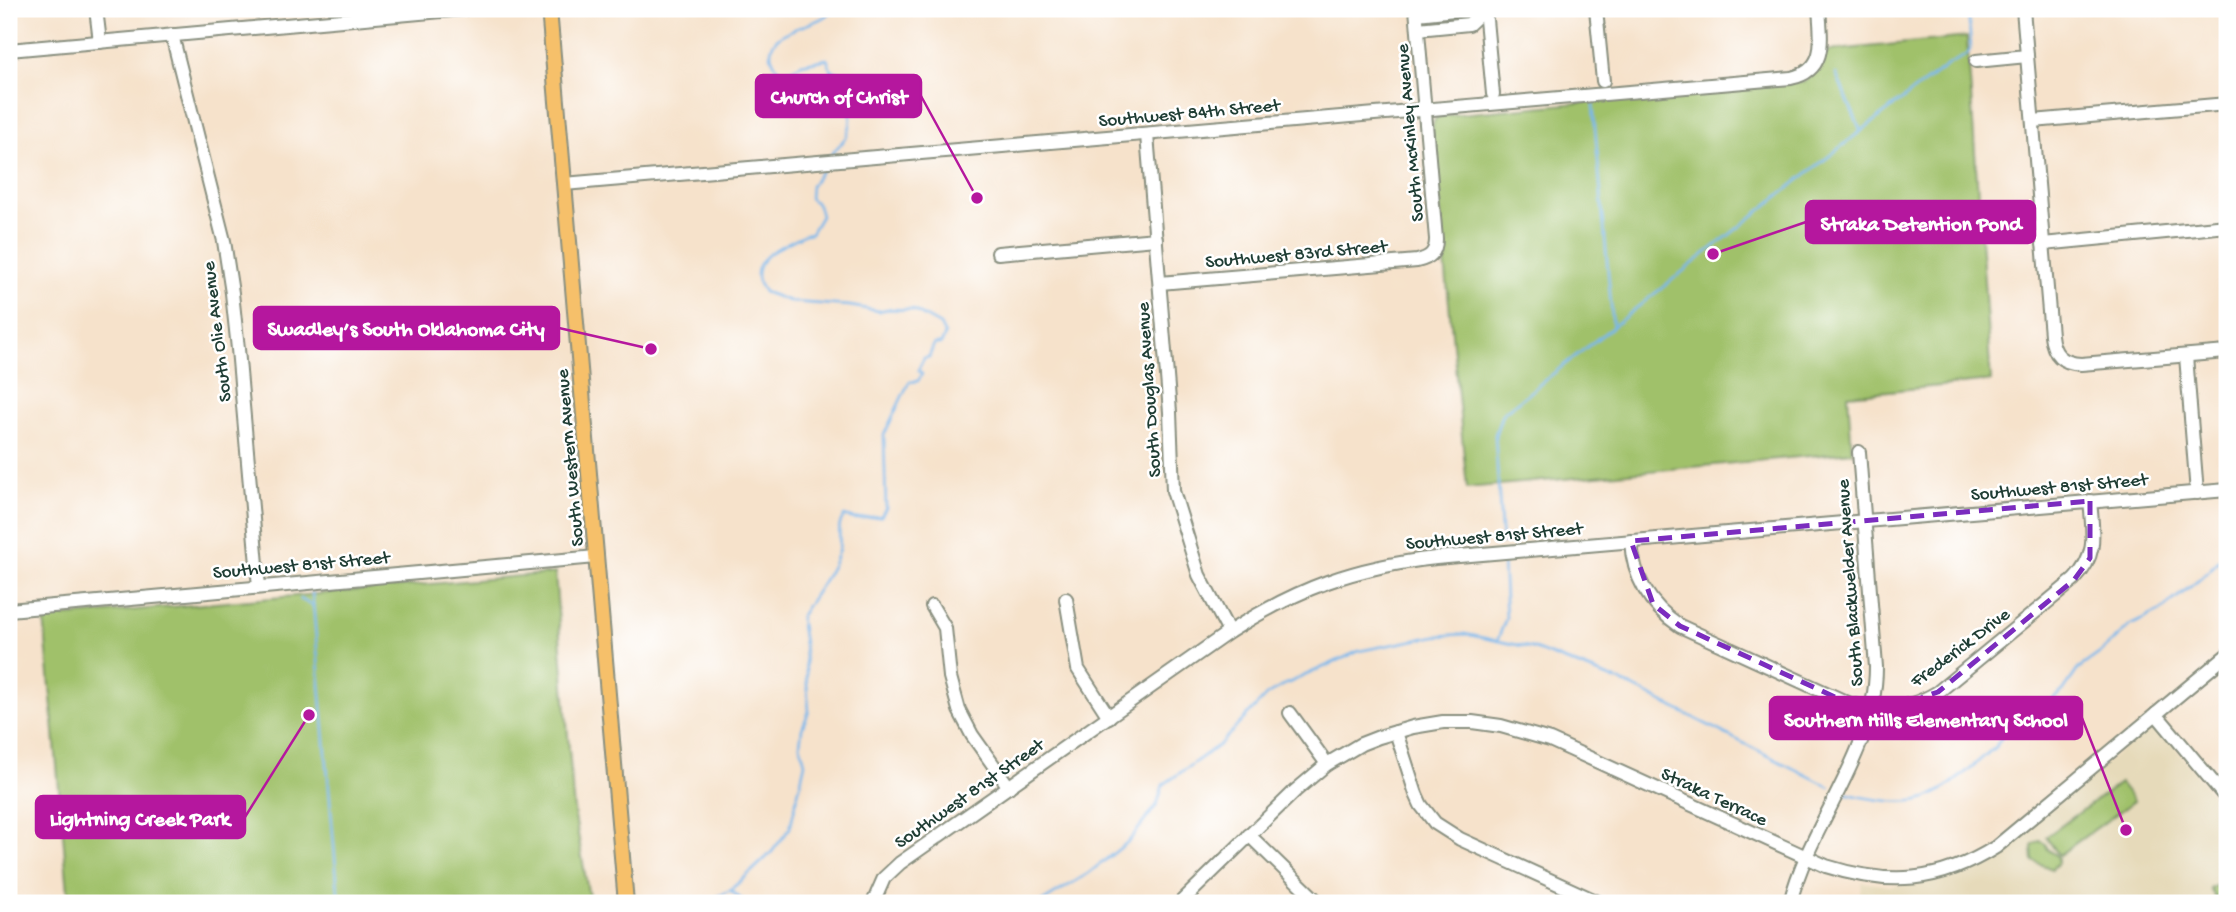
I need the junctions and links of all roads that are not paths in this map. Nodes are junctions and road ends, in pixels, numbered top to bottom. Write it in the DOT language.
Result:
graph roads {
  1 [pos="96,9"];
  2 [pos="464,9"];
  3 [pos="549,9"];
  4 [pos="1464,9"];
  5 [pos="1484,9"];
  6 [pos="1596,9"];
  7 [pos="1819,9"];
  8 [pos="2023,9"];
  9 [pos="1416,11"];
  10 [pos="1418,29"];
  11 [pos="172,36"];
  12 [pos="100,42"];
  13 [pos="9,50"];
  14 [pos="2027,56"];
  15 [pos="1976,61"];
  16 [pos="1602,81"];
  17 [pos="1493,94"];
  18 [pos="2227,104"];
  19 [pos="1426,110"];
  20 [pos="2033,121"];
  21 [pos="1147,135"];
  22 [pos="564,184"];
  23 [pos="2227,226"];
  24 [pos="1156,239"];
  25 [pos="2043,244"];
  26 [pos="998,253"];
  27 [pos="1433,253"];
  28 [pos="1160,283"];
  29 [pos="2227,352"];
  30 [pos="2186,356"];
  31 [pos="1859,452"];
  32 [pos="2227,490"];
  33 [pos="2197,492"];
  34 [pos="2090,501"];
  35 [pos="1865,521"];
  36 [pos="1631,541"];
  37 [pos="596,557"];
  38 [pos="259,587"];
  39 [pos="1066,599"];
  40 [pos="932,606"];
  41 [pos="9,610"];
  42 [pos="1229,632"];
  43 [pos="2227,655"];
  44 [pos="1871,708"];
  45 [pos="1290,713"];
  46 [pos="2156,713"];
  47 [pos="1109,717"];
  48 [pos="1396,732"];
  49 [pos="1327,764"];
  50 [pos="1009,788"];
  51 [pos="2227,799"];
  52 [pos="1249,835"];
  53 [pos="1807,858"];
  54 [pos="626,903"];
  55 [pos="873,903"];
  56 [pos="1180,903"];
  57 [pos="1319,903"];
  58 [pos="1600,903"];
  59 [pos="1790,903"];
  1 -- 12 [label="street"];
  2 -- 11 [label="street"];
  3 -- 22 [label="main road, South Western Avenue"];
  4 -- 9 [label="street"];
  5 -- 10 [label="street"];
  5 -- 17 [label="street"];
  6 -- 16 [label="street"];
  7 -- 19 [label="street, Southwest 84th Street"];
  8 -- 14 [label="street"];
  9 -- 10 [label="street, South McKinley Avenue"];
  10 -- 19 [label="street, South McKinley Avenue"];
  11 -- 12 [label="street"];
  11 -- 38 [label="street, South Olie Avenue"];
  12 -- 13 [label="street"];
  14 -- 15 [label="street"];
  14 -- 20 [label="street"];
  18 -- 20 [label="street"];
  19 -- 21 [label="street, Southwest 84th Street"];
  19 -- 27 [label="street, South McKinley Avenue"];
  20 -- 25 [label="street"];
  21 -- 22 [label="street, Southwest 84th Street"];
  21 -- 24 [label="street, South Douglas Avenue"];
  22 -- 37 [label="main road, South Western Avenue"];
  23 -- 25 [label="street"];
  24 -- 26 [label="street"];
  24 -- 28 [label="street, South Douglas Avenue"];
  25 -- 30 [label="street"];
  27 -- 28 [label="street, Southwest 83rd Street"];
  28 -- 42 [label="street, South Douglas Avenue"];
  29 -- 30 [label="street"];
  30 -- 33 [label="street"];
  31 -- 35 [label="street, South Blackwelder Avenue"];
  32 -- 33 [label="street, Southwest 81st Street"];
  33 -- 34 [label="street, Southwest 81st Street"];
  34 -- 35 [label="street, Southwest 81st Street"];
  34 -- 44 [label="street, Frederick Drive"];
  35 -- 36 [label="street, Southwest 81st Street"];
  35 -- 44 [label="street, South Blackwelder Avenue"];
  36 -- 42 [label="street, Southwest 81st Street"];
  36 -- 44 [label="street, Frederick Drive"];
  37 -- 38 [label="street, Southwest 81st Street"];
  37 -- 54 [label="main road, South Western Avenue"];
  38 -- 41 [label="street, Southwest 81st Street"];
  39 -- 47 [label="street"];
  40 -- 50 [label="street"];
  42 -- 47 [label="street, Southwest 81st Street"];
  43 -- 46 [label="street, Straka Terrace"];
  44 -- 53 [label="street, South Blackwelder Avenue"];
  45 -- 49 [label="street"];
  46 -- 51 [label="street"];
  46 -- 53 [label="street, Straka Terrace"];
  47 -- 50 [label="street, Southwest 81st Street"];
  48 -- 49 [label="street, Straka Terrace"];
  48 -- 53 [label="street, Straka Terrace"];
  48 -- 58 [label="street"];
  49 -- 52 [label="street, Straka Terrace"];
  50 -- 55 [label="street, Southwest 81st Street"];
  52 -- 56 [label="street, Straka Terrace"];
  52 -- 57 [label="street"];
  53 -- 59 [label="street, South Blackwelder Avenue"];
}
